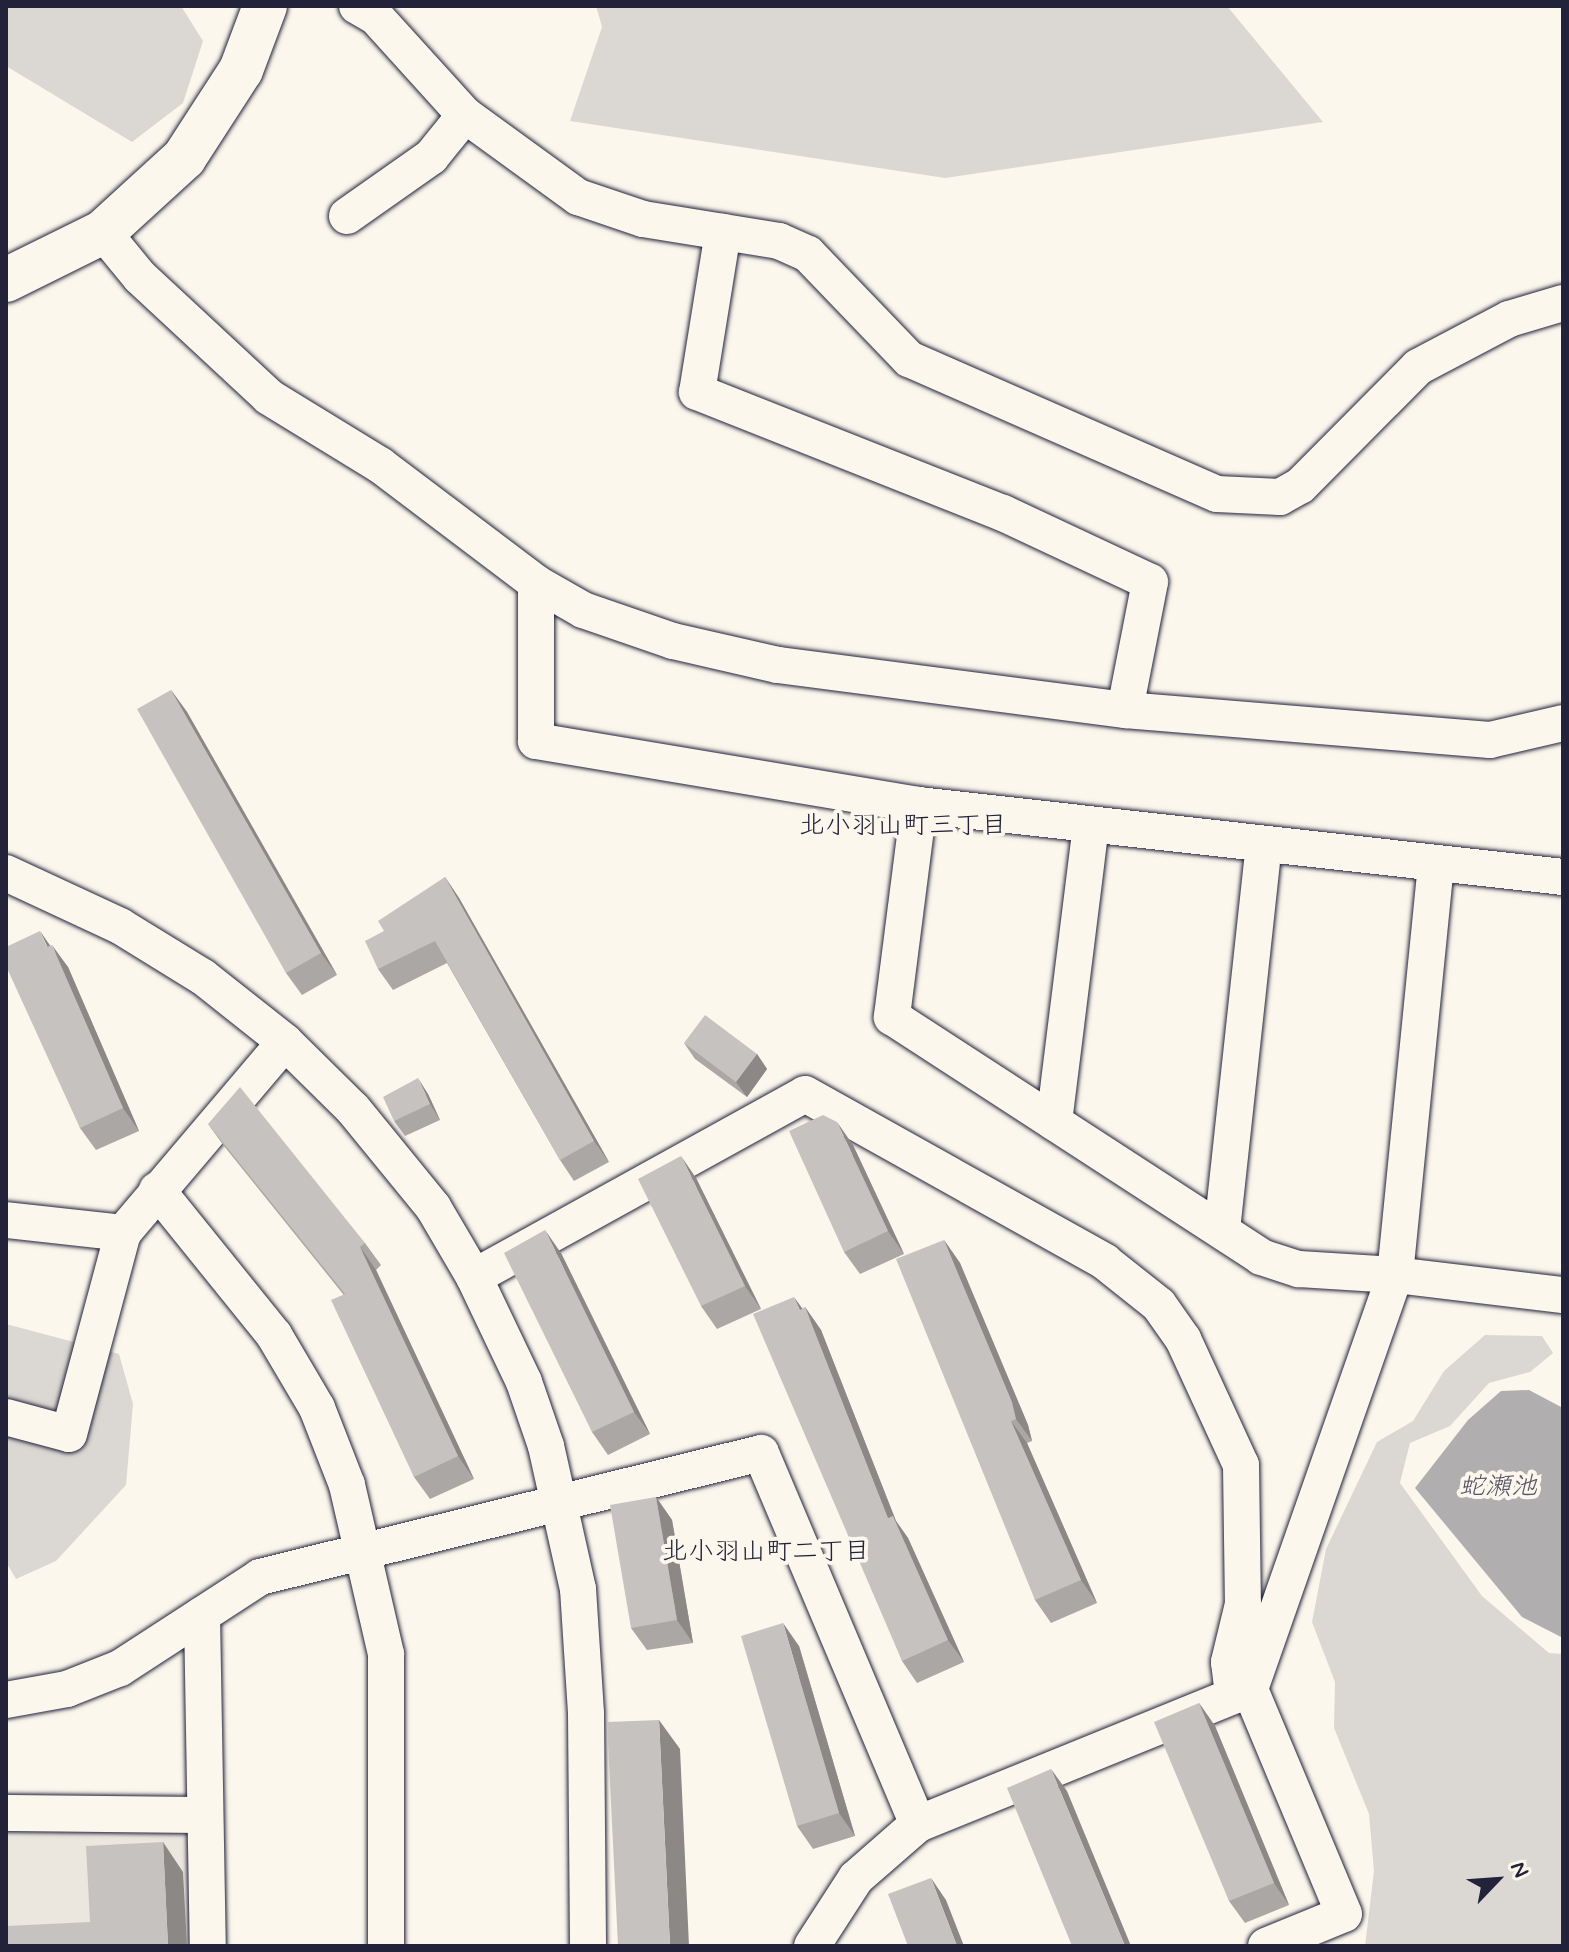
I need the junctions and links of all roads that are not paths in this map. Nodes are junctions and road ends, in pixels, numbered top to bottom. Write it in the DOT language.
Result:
graph roads {
  1 [pos="265,6"];
  2 [pos="357,6"];
  3 [pos="465,115"];
  4 [pos="347,216"];
  5 [pos="103,232"];
  6 [pos="723,232"];
  7 [pos="6,280"];
  8 [pos="1563,303"];
  9 [pos="536,583"];
  10 [pos="1125,710"];
  11 [pos="1560,728"];
  12 [pos="919,805"];
  13 [pos="1091,826"];
  14 [pos="1264,845"];
  15 [pos="1436,864"];
  16 [pos="6,873"];
  17 [pos="1563,877"];
  18 [pos="285,1042"];
  19 [pos="1054,1122"];
  20 [pos="157,1190"];
  21 [pos="6,1220"];
  22 [pos="1222,1230"];
  23 [pos="123,1233"];
  24 [pos="1395,1275"];
  25 [pos="474,1277"];
  26 [pos="1563,1295"];
  27 [pos="6,1417"];
  28 [pos="562,1505"];
  29 [pos="365,1550"];
  30 [pos="202,1615"];
  31 [pos="1241,1692"];
  32 [pos="6,1700"];
  33 [pos="6,1813"];
  34 [pos="205,1815"];
  35 [pos="918,1824"];
  36 [pos="208,1946"];
  37 [pos="386,1946"];
  38 [pos="588,1946"];
  39 [pos="812,1946"];
  40 [pos="1266,1946"];
  1 -- 5 [label="main road"];
  2 -- 3 [label="street"];
  3 -- 4 [label="street"];
  3 -- 6 [label="street"];
  5 -- 7 [label="main road"];
  5 -- 9 [label="street"];
  6 -- 8 [label="street"];
  6 -- 10 [label="street"];
  9 -- 10 [label="street"];
  9 -- 12 [label="street"];
  10 -- 11 [label="street"];
  12 -- 13 [label="street"];
  12 -- 19 [label="street"];
  13 -- 14 [label="street"];
  13 -- 19 [label="street"];
  14 -- 15 [label="street"];
  14 -- 22 [label="street"];
  15 -- 17 [label="street"];
  15 -- 24 [label="street"];
  16 -- 18 [label="street"];
  18 -- 20 [label="street"];
  18 -- 25 [label="street"];
  19 -- 22 [label="street"];
  20 -- 23 [label="street"];
  20 -- 29 [label="street"];
  21 -- 23 [label="street"];
  22 -- 24 [label="street"];
  23 -- 27 [label="street"];
  24 -- 26 [label="street"];
  24 -- 31 [label="street"];
  25 -- 28 [label="street"];
  25 -- 31 [label="street"];
  28 -- 29 [label="street"];
  28 -- 35 [label="street"];
  28 -- 38 [label="street"];
  29 -- 30 [label="street"];
  29 -- 37 [label="street"];
  30 -- 32 [label="street"];
  30 -- 34 [label="street"];
  31 -- 35 [label="street"];
  31 -- 40 [label="street"];
  33 -- 34 [label="street"];
  34 -- 36 [label="street"];
  35 -- 39 [label="street"];
}
